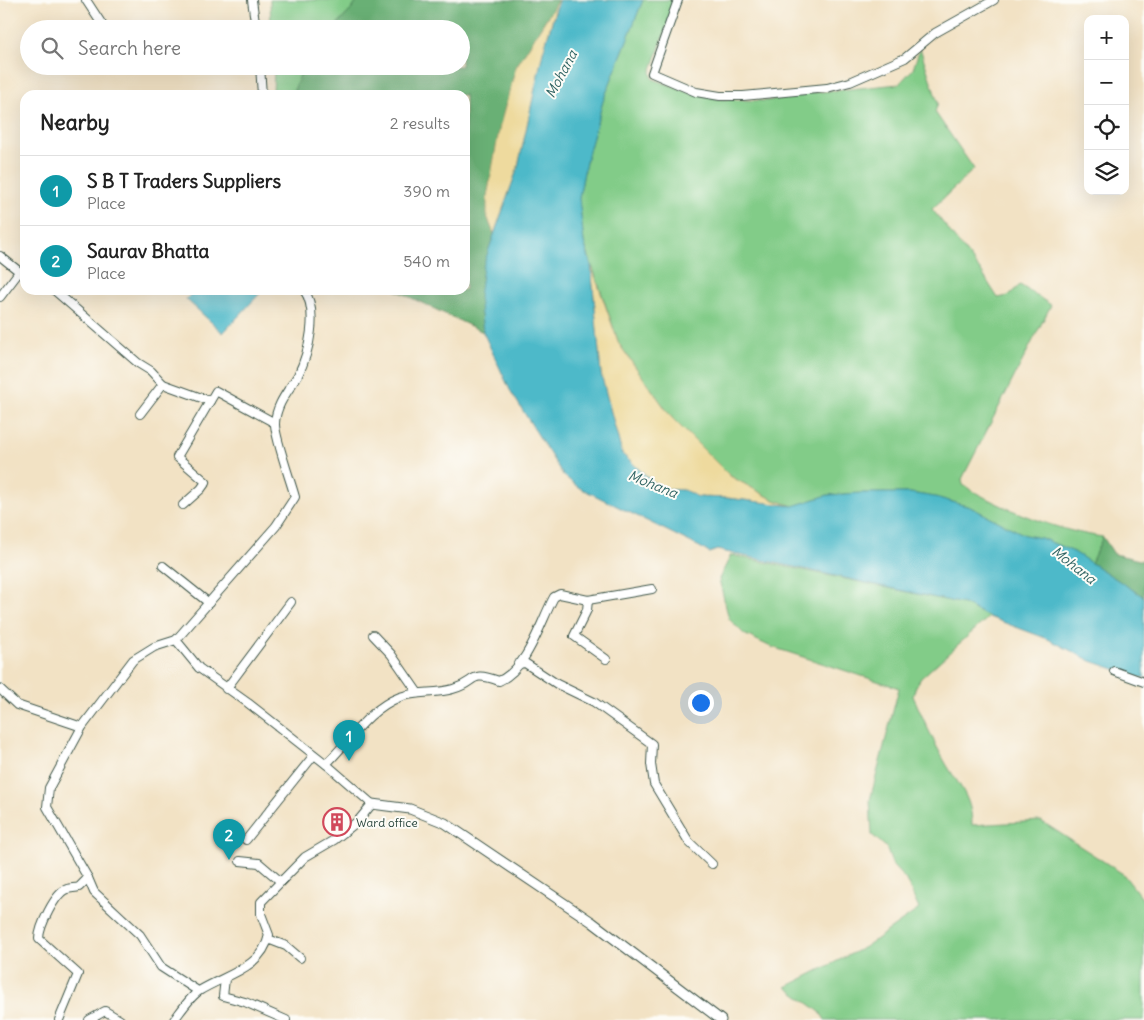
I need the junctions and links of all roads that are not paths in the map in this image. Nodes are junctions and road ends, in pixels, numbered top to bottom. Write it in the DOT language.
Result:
graph roads {
  1 [pos="86,0"];
  2 [pos="252,0"];
  3 [pos="678,0"];
  4 [pos="994,0"];
  5 [pos="99,20"];
  6 [pos="255,20"];
  7 [pos="261,75"];
  8 [pos="262,90"];
  9 [pos="0,256"];
  10 [pos="20,272"];
  11 [pos="20,276"];
  12 [pos="60,295"];
  13 [pos="307,295"];
  14 [pos="0,297"];
  15 [pos="163,384"];
  16 [pos="210,401"];
  17 [pos="140,414"];
  18 [pos="275,423"];
  19 [pos="183,505"];
  20 [pos="163,566"];
  21 [pos="652,589"];
  22 [pos="588,600"];
  23 [pos="291,602"];
  24 [pos="209,603"];
  25 [pos="373,635"];
  26 [pos="176,640"];
  27 [pos="606,659"];
  28 [pos="518,664"];
  29 [pos="1114,671"];
  30 [pos="1144,682"];
  31 [pos="226,689"];
  32 [pos="0,690"];
  33 [pos="418,693"];
  34 [pos="82,727"];
  35 [pos="314,755"];
  36 [pos="326,764"];
  37 [pos="372,804"];
  38 [pos="246,840"];
  39 [pos="240,861"];
  40 [pos="712,864"];
  41 [pos="88,878"];
  42 [pos="280,881"];
  43 [pos="268,939"];
  44 [pos="300,958"];
  45 [pos="225,979"];
  46 [pos="198,992"];
  47 [pos="59,1020"];
  48 [pos="89,1020"];
  49 [pos="120,1020"];
  50 [pos="174,1020"];
  51 [pos="286,1020"];
  52 [pos="721,1020"];
  1 -- 5 [label="street"];
  2 -- 6 [label="street"];
  3 -- 4 [label="street"];
  7 -- 8 [label="street"];
  9 -- 10 [label="street"];
  11 -- 14 [label="street"];
  12 -- 15 [label="street"];
  13 -- 18 [label="street"];
  15 -- 16 [label="street"];
  15 -- 17 [label="street"];
  16 -- 18 [label="street"];
  16 -- 19 [label="street"];
  18 -- 24 [label="street"];
  20 -- 24 [label="street"];
  21 -- 22 [label="street"];
  22 -- 27 [label="street"];
  22 -- 28 [label="street"];
  23 -- 31 [label="street"];
  24 -- 26 [label="street"];
  25 -- 33 [label="street"];
  26 -- 31 [label="street"];
  26 -- 34 [label="street"];
  28 -- 33 [label="street"];
  28 -- 40 [label="street"];
  29 -- 30 [label="street"];
  31 -- 35 [label="street"];
  32 -- 34 [label="street"];
  33 -- 36 [label="street"];
  34 -- 41 [label="street"];
  35 -- 36 [label="street"];
  35 -- 38 [label="street"];
  36 -- 37 [label="street"];
  37 -- 42 [label="street"];
  37 -- 52 [label="main road"];
  39 -- 42 [label="street"];
  41 -- 46 [label="street"];
  41 -- 47 [label="street"];
  42 -- 43 [label="street"];
  43 -- 44 [label="street"];
  43 -- 45 [label="street"];
  45 -- 46 [label="street"];
  45 -- 51 [label="street"];
  46 -- 50 [label="street"];
  48 -- 49 [label="street"];
}
